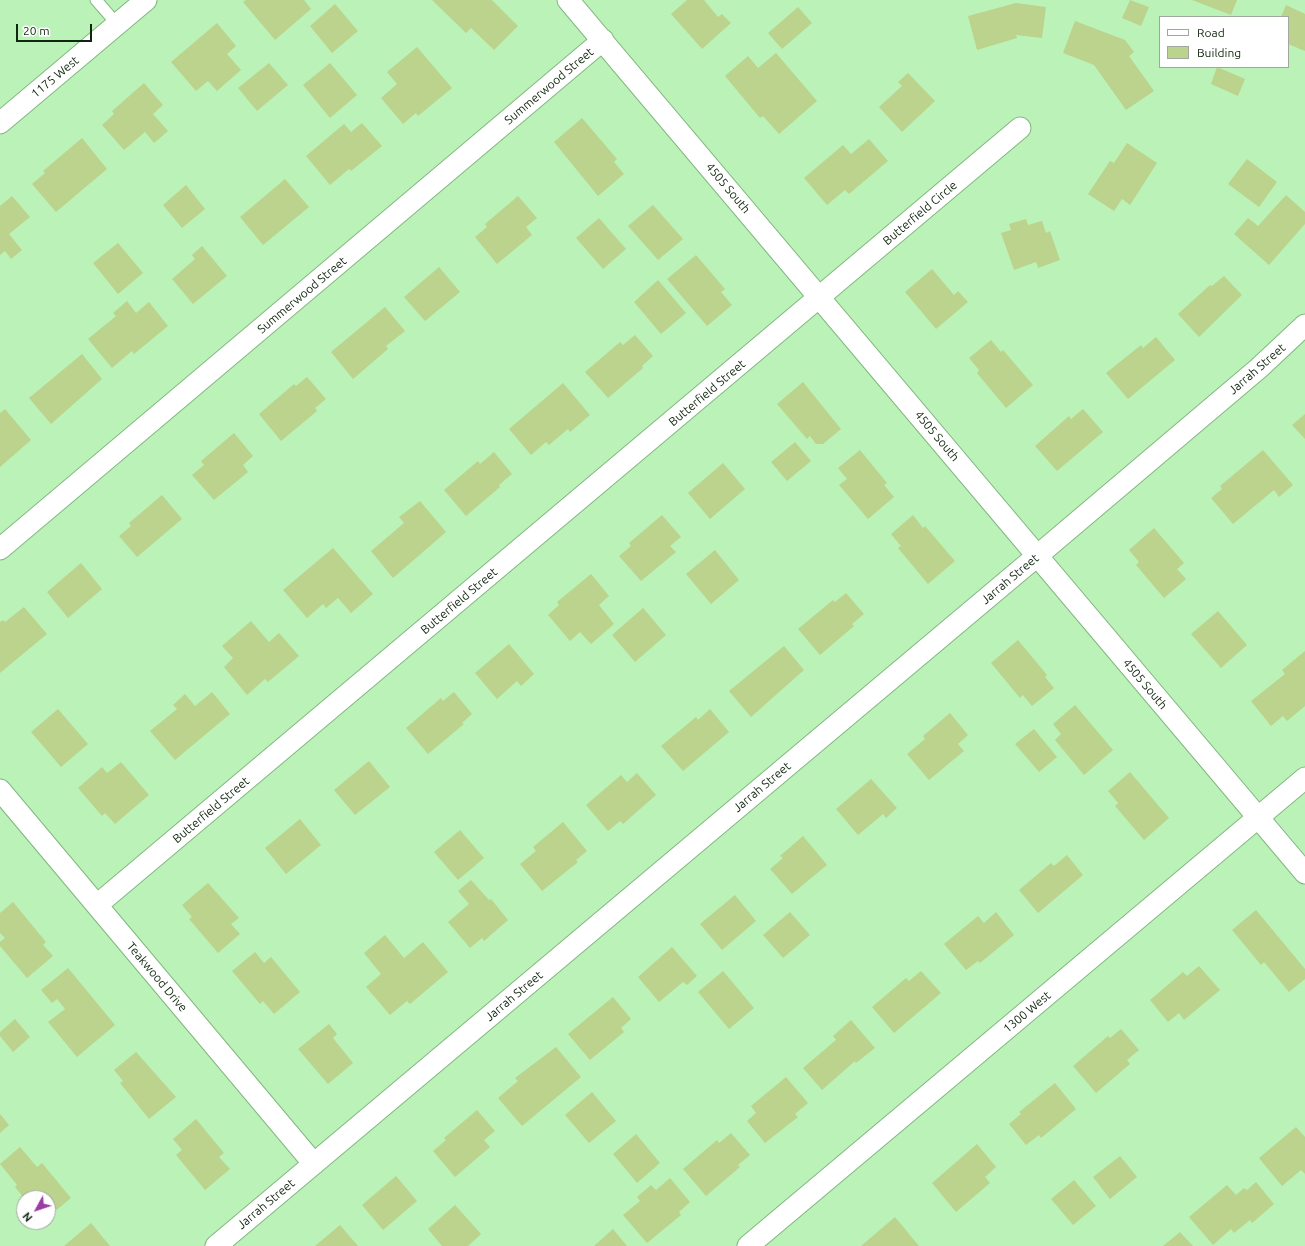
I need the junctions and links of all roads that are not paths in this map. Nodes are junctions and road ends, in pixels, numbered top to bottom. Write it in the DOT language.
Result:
graph roads {
  1 [pos="96,0"];
  2 [pos="146,0"];
  3 [pos="568,0"];
  4 [pos="117,24"];
  5 [pos="603,40"];
  6 [pos="0,123"];
  7 [pos="1020,128"];
  8 [pos="820,297"];
  9 [pos="1305,325"];
  10 [pos="0,549"];
  11 [pos="1037,556"];
  12 [pos="1305,778"];
  13 [pos="0,790"];
  14 [pos="1258,817"];
  15 [pos="1305,873"];
  16 [pos="97,905"];
  17 [pos="314,1164"];
  18 [pos="216,1246"];
  19 [pos="748,1246"];
  1 -- 4 [label="lane"];
  2 -- 4 [label="street, 1175 West"];
  3 -- 5 [label="street, 4505 South"];
  4 -- 6 [label="street, 1175 West"];
  5 -- 8 [label="street, 4505 South"];
  5 -- 10 [label="street, Summerwood Street"];
  7 -- 8 [label="street, Butterfield Circle"];
  8 -- 11 [label="street, 4505 South"];
  8 -- 16 [label="street, Butterfield Street"];
  9 -- 11 [label="street, Jarrah Street"];
  11 -- 14 [label="street, 4505 South"];
  11 -- 17 [label="street, Jarrah Street"];
  12 -- 14 [label="street, 1300 West"];
  13 -- 16 [label="street, Teakwood Drive"];
  14 -- 15 [label="street, 4505 South"];
  14 -- 19 [label="street, 1300 West"];
  16 -- 17 [label="street, Teakwood Drive"];
  17 -- 18 [label="street, Jarrah Street"];
}
